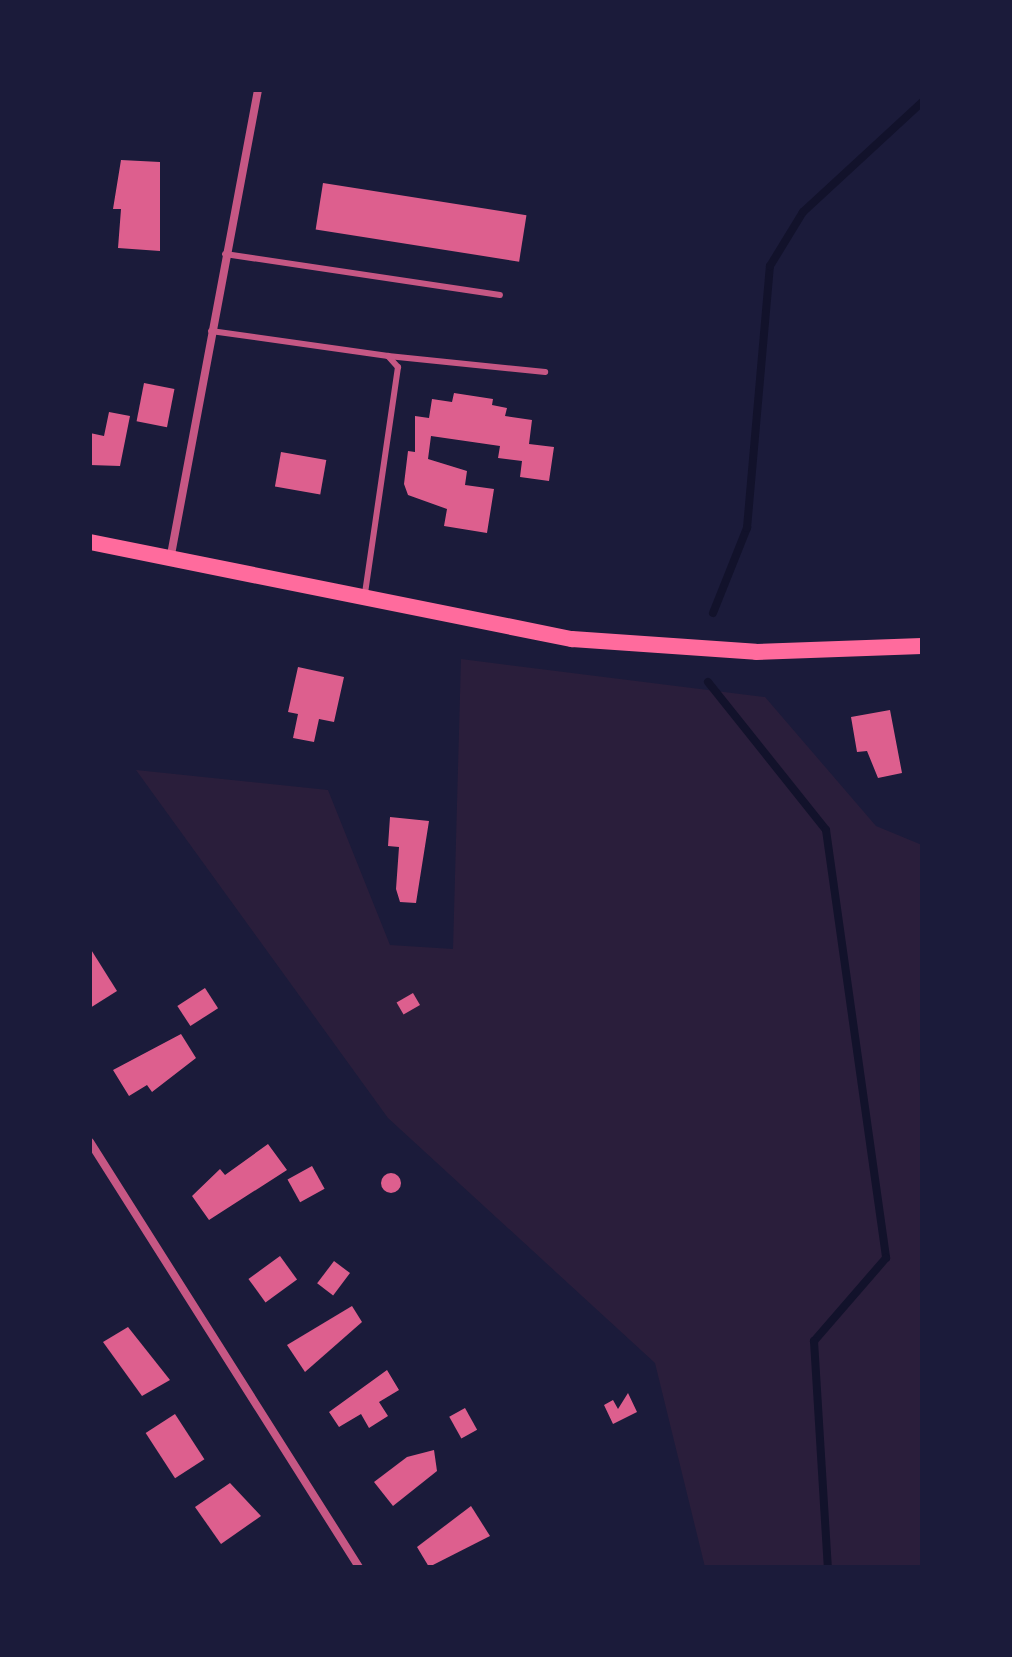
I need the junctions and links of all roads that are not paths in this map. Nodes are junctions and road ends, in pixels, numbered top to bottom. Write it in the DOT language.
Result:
graph roads {
  1 [pos="258,90"];
  2 [pos="225,254"];
  3 [pos="500,295"];
  4 [pos="211,331"];
  5 [pos="388,356"];
  6 [pos="545,372"];
  7 [pos="90,542"];
  8 [pos="170,560"];
  9 [pos="363,601"];
  10 [pos="922,646"];
  11 [pos="90,1142"];
  12 [pos="359,1567"];
  1 -- 2 [label="street"];
  2 -- 3 [label="lane"];
  2 -- 4 [label="street"];
  4 -- 5 [label="lane"];
  4 -- 8 [label="street"];
  5 -- 6 [label="lane"];
  5 -- 9 [label="lane"];
  7 -- 8 [label="main road"];
  8 -- 9 [label="main road"];
  9 -- 10 [label="main road"];
  11 -- 12 [label="street"];
}
